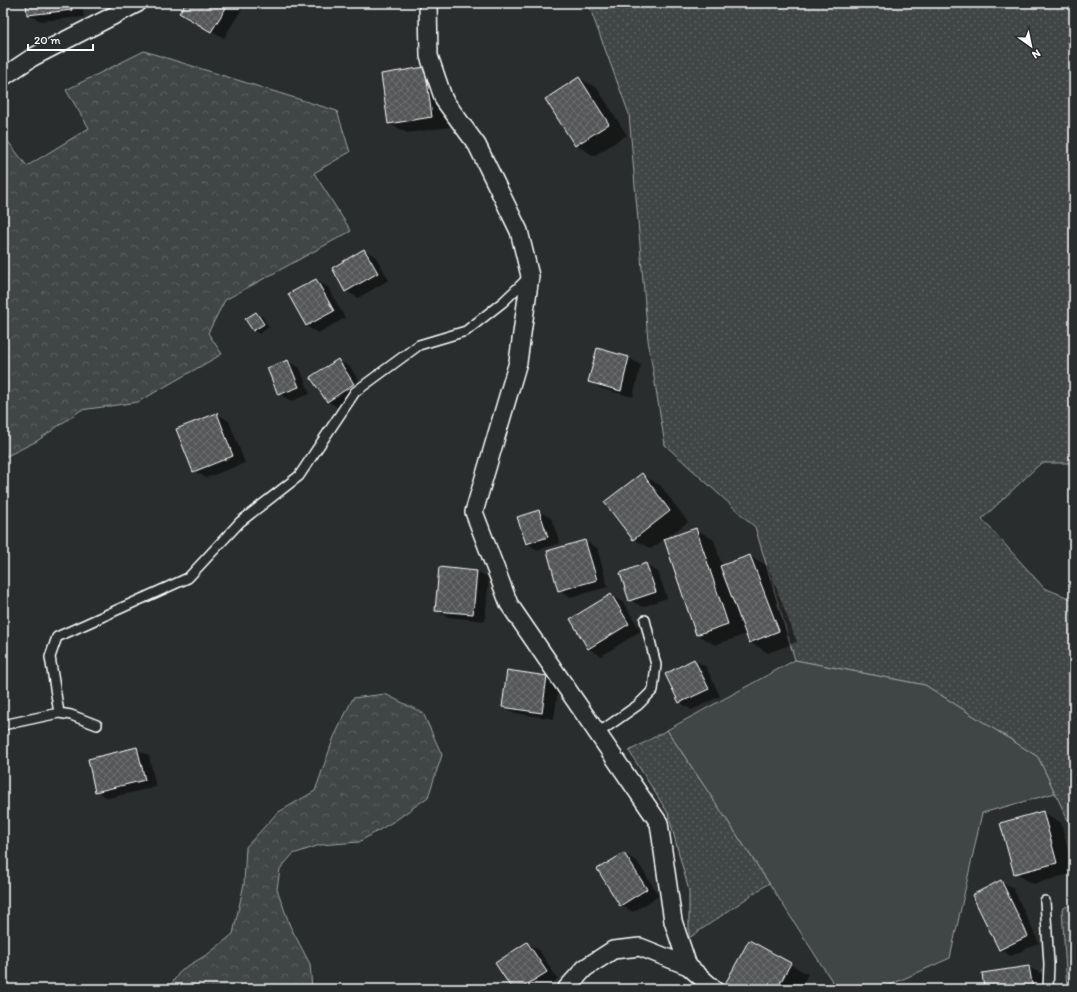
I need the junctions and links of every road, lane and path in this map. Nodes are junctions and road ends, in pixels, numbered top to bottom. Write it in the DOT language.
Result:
graph roads {
  1 [pos="138,3"];
  2 [pos="428,3"];
  3 [pos="3,77"];
  4 [pos="530,276"];
  5 [pos="645,620"];
  6 [pos="59,713"];
  7 [pos="3,725"];
  8 [pos="97,725"];
  9 [pos="598,733"];
  10 [pos="1045,901"];
  11 [pos="688,966"];
  12 [pos="566,989"];
  13 [pos="714,989"];
  14 [pos="1048,989"];
  1 -- 3 [label="street"];
  2 -- 4 [label="street"];
  4 -- 6 [label="lane"];
  4 -- 9 [label="street"];
  5 -- 9 [label="lane"];
  6 -- 7 [label="lane"];
  6 -- 8 [label="lane"];
  9 -- 11 [label="street"];
  10 -- 14 [label="lane"];
  11 -- 12 [label="street"];
  11 -- 13 [label="street"];
}
